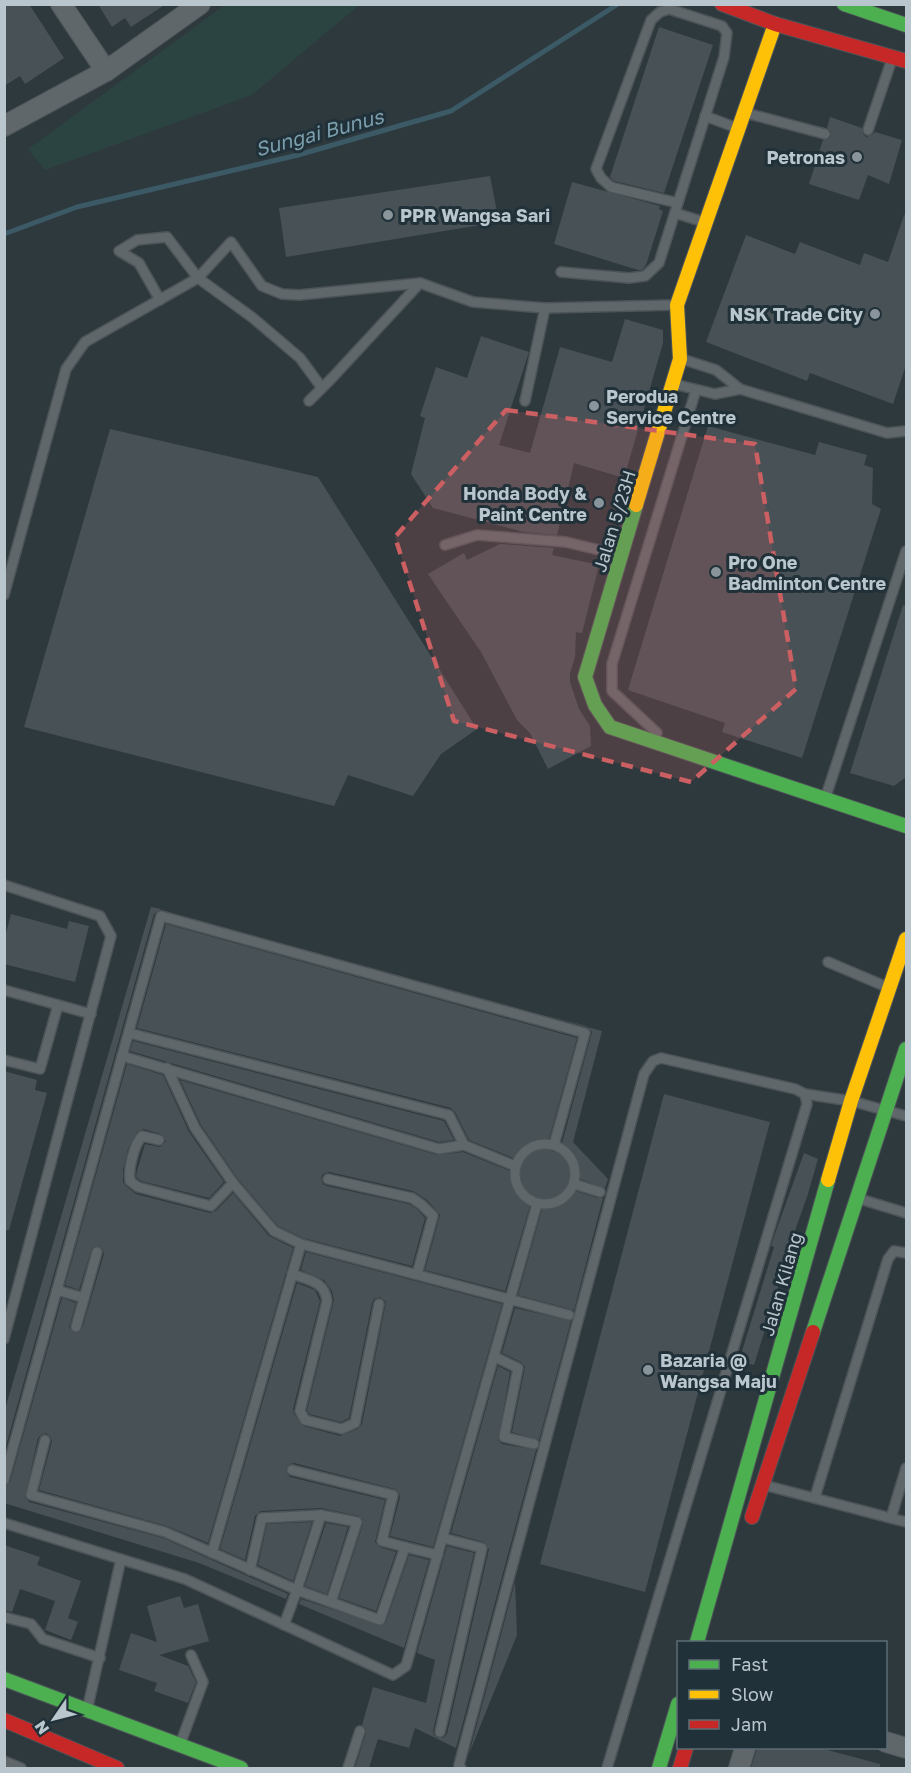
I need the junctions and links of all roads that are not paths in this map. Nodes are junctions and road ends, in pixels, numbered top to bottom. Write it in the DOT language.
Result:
graph roads {
  1 [pos="61,4"];
  2 [pos="200,4"];
  3 [pos="722,4"];
  4 [pos="844,4"];
  5 [pos="886,11"];
  6 [pos="775,24"];
  7 [pos="906,25"];
  8 [pos="892,57"];
  9 [pos="906,61"];
  10 [pos="106,72"];
  11 [pos="745,112"];
  12 [pos="705,116"];
  13 [pos="4,126"];
  14 [pos="739,128"];
  15 [pos="868,130"];
  16 [pos="825,134"];
  17 [pos="678,203"];
  18 [pos="675,213"];
  19 [pos="705,223"];
  20 [pos="561,272"];
  21 [pos="198,278"];
  22 [pos="420,283"];
  23 [pos="160,300"];
  24 [pos="677,305"];
  25 [pos="544,308"];
  26 [pos="680,359"];
  27 [pos="674,384"];
  28 [pos="322,388"];
  29 [pos="740,389"];
  30 [pos="696,390"];
  31 [pos="309,400"];
  32 [pos="525,401"];
  33 [pos="906,430"];
  34 [pos="445,545"];
  35 [pos="906,550"];
  36 [pos="622,555"];
  37 [pos="902,577"];
  38 [pos="4,595"];
  39 [pos="673,748"];
  40 [pos="825,799"];
  41 [pos="906,826"];
  42 [pos="4,885"];
  43 [pos="906,939"];
  44 [pos="828,962"];
  45 [pos="889,988"];
  46 [pos="4,990"];
  47 [pos="58,1005"];
  48 [pos="91,1014"];
  49 [pos="129,1033"];
  50 [pos="906,1049"];
  51 [pos="122,1056"];
  52 [pos="4,1060"];
  53 [pos="167,1068"];
  54 [pos="805,1094"];
  55 [pos="851,1101"];
  56 [pos="886,1110"];
  57 [pos="906,1116"];
  58 [pos="159,1140"];
  59 [pos="464,1145"];
  60 [pos="554,1145"];
  61 [pos="515,1166"];
  62 [pos="328,1179"];
  63 [pos="233,1183"];
  64 [pos="574,1184"];
  65 [pos="600,1192"];
  66 [pos="856,1198"];
  67 [pos="537,1204"];
  68 [pos="906,1213"];
  69 [pos="301,1244"];
  70 [pos="97,1252"];
  71 [pos="906,1253"];
  72 [pos="292,1274"];
  73 [pos="417,1275"];
  74 [pos="57,1290"];
  75 [pos="84,1298"];
  76 [pos="512,1299"];
  77 [pos="379,1304"];
  78 [pos="569,1315"];
  79 [pos="76,1327"];
  80 [pos="4,1339"];
  81 [pos="495,1357"];
  82 [pos="45,1440"];
  83 [pos="534,1444"];
  84 [pos="906,1468"];
  85 [pos="292,1470"];
  86 [pos="4,1480"];
  87 [pos="762,1484"];
  88 [pos="815,1497"];
  89 [pos="321,1515"];
  90 [pos="891,1518"];
  91 [pos="906,1522"];
  92 [pos="4,1523"];
  93 [pos="749,1529"];
  94 [pos="443,1538"];
  95 [pos="405,1547"];
  96 [pos="212,1553"];
  97 [pos="438,1555"];
  98 [pos="121,1559"];
  99 [pos="250,1570"];
  100 [pos="297,1590"];
  101 [pos="331,1602"];
  102 [pos="4,1617"];
  103 [pos="284,1625"];
  104 [pos="697,1641"];
  105 [pos="191,1655"];
  106 [pos="100,1658"];
  107 [pos="4,1678"];
  108 [pos="677,1707"];
  109 [pos="88,1710"];
  110 [pos="4,1720"];
  111 [pos="360,1731"];
  112 [pos="440,1732"];
  113 [pos="887,1743"];
  114 [pos="180,1744"];
  115 [pos="906,1748"];
  116 [pos="686,1749"];
  117 [pos="745,1749"];
  118 [pos="4,1761"];
  119 [pos="21,1768"];
  120 [pos="117,1768"];
  121 [pos="241,1768"];
  122 [pos="348,1768"];
  123 [pos="461,1768"];
  124 [pos="607,1768"];
  125 [pos="659,1768"];
  126 [pos="680,1768"];
  127 [pos="739,1768"];
  1 -- 10 [label="street"];
  2 -- 10 [label="street"];
  3 -- 6 [label="main road"];
  4 -- 5 [label="main road"];
  5 -- 7 [label="main road"];
  6 -- 8 [label="main road"];
  6 -- 11 [label="main road, Jalan 5/23H"];
  8 -- 9 [label="main road"];
  8 -- 15 [label="lane"];
  10 -- 13 [label="street"];
  11 -- 14 [label="main road, Jalan 5/23H"];
  11 -- 16 [label="lane"];
  12 -- 14 [label="lane"];
  12 -- 17 [label="lane"];
  12 -- 17 [label="lane"];
  14 -- 19 [label="main road, Jalan 5/23H"];
  17 -- 18 [label="lane"];
  18 -- 19 [label="lane"];
  18 -- 20 [label="lane"];
  19 -- 24 [label="main road, Jalan 5/23H"];
  21 -- 22 [label="lane"];
  21 -- 23 [label="lane"];
  21 -- 23 [label="lane"];
  21 -- 28 [label="lane"];
  22 -- 25 [label="lane"];
  22 -- 28 [label="lane"];
  23 -- 38 [label="lane"];
  24 -- 25 [label="lane"];
  24 -- 26 [label="main road, Jalan 5/23H"];
  25 -- 32 [label="lane"];
  26 -- 27 [label="main road, Jalan 5/23H"];
  26 -- 29 [label="lane"];
  27 -- 30 [label="lane"];
  27 -- 36 [label="main road, Jalan 5/23H"];
  28 -- 31 [label="lane"];
  29 -- 30 [label="lane"];
  29 -- 33 [label="lane"];
  30 -- 39 [label="lane"];
  34 -- 36 [label="lane"];
  35 -- 37 [label="lane"];
  36 -- 39 [label="main road, Jalan 5/23H"];
  37 -- 40 [label="lane"];
  39 -- 40 [label="main road, Jalan 5/23H"];
  40 -- 41 [label="main road, Jalan 5/23H"];
  42 -- 48 [label="lane"];
  43 -- 45 [label="main road, Jalan Kilang"];
  44 -- 45 [label="lane"];
  45 -- 55 [label="main road, Jalan Kilang"];
  46 -- 47 [label="lane"];
  47 -- 48 [label="lane"];
  47 -- 52 [label="lane"];
  48 -- 80 [label="lane"];
  49 -- 51 [label="lane"];
  49 -- 59 [label="lane"];
  49 -- 60 [label="lane"];
  50 -- 56 [label="main road"];
  51 -- 53 [label="lane"];
  51 -- 74 [label="lane"];
  53 -- 59 [label="lane"];
  53 -- 63 [label="lane"];
  54 -- 55 [label="lane"];
  54 -- 123 [label="lane"];
  54 -- 124 [label="lane"];
  55 -- 56 [label="lane"];
  55 -- 104 [label="main road, Jalan Kilang"];
  56 -- 57 [label="lane"];
  56 -- 66 [label="main road"];
  58 -- 63 [label="lane"];
  59 -- 61 [label="lane"];
  60 -- 61 [label="lane"];
  60 -- 64 [label="lane"];
  61 -- 67 [label="lane"];
  62 -- 73 [label="lane"];
  63 -- 69 [label="lane"];
  64 -- 65 [label="lane"];
  64 -- 67 [label="lane"];
  66 -- 68 [label="lane"];
  66 -- 87 [label="main road"];
  67 -- 76 [label="lane"];
  69 -- 72 [label="lane"];
  69 -- 73 [label="lane"];
  70 -- 75 [label="lane"];
  71 -- 88 [label="lane"];
  72 -- 77 [label="lane"];
  72 -- 96 [label="lane"];
  73 -- 76 [label="lane"];
  74 -- 75 [label="lane"];
  74 -- 86 [label="lane"];
  75 -- 79 [label="lane"];
  76 -- 78 [label="lane"];
  76 -- 81 [label="lane"];
  81 -- 83 [label="lane"];
  81 -- 94 [label="lane"];
  82 -- 96 [label="lane"];
  84 -- 90 [label="lane"];
  85 -- 95 [label="lane"];
  87 -- 88 [label="lane"];
  87 -- 93 [label="main road"];
  88 -- 90 [label="lane"];
  89 -- 99 [label="lane"];
  89 -- 100 [label="lane"];
  89 -- 101 [label="lane"];
  90 -- 91 [label="lane"];
  92 -- 98 [label="lane"];
  94 -- 97 [label="lane"];
  94 -- 112 [label="lane"];
  95 -- 97 [label="lane"];
  95 -- 101 [label="lane"];
  96 -- 99 [label="lane"];
  97 -- 103 [label="lane"];
  98 -- 103 [label="lane"];
  98 -- 106 [label="lane"];
  99 -- 100 [label="lane"];
  100 -- 101 [label="lane"];
  100 -- 103 [label="lane"];
  102 -- 106 [label="lane"];
  105 -- 114 [label="lane"];
  106 -- 109 [label="lane"];
  107 -- 109 [label="main road"];
  108 -- 125 [label="main road"];
  109 -- 114 [label="main road"];
  110 -- 120 [label="main road"];
  111 -- 122 [label="lane"];
  113 -- 115 [label="street"];
  114 -- 121 [label="main road"];
  116 -- 126 [label="main road"];
  117 -- 127 [label="street"];
  118 -- 119 [label="lane"];
}
